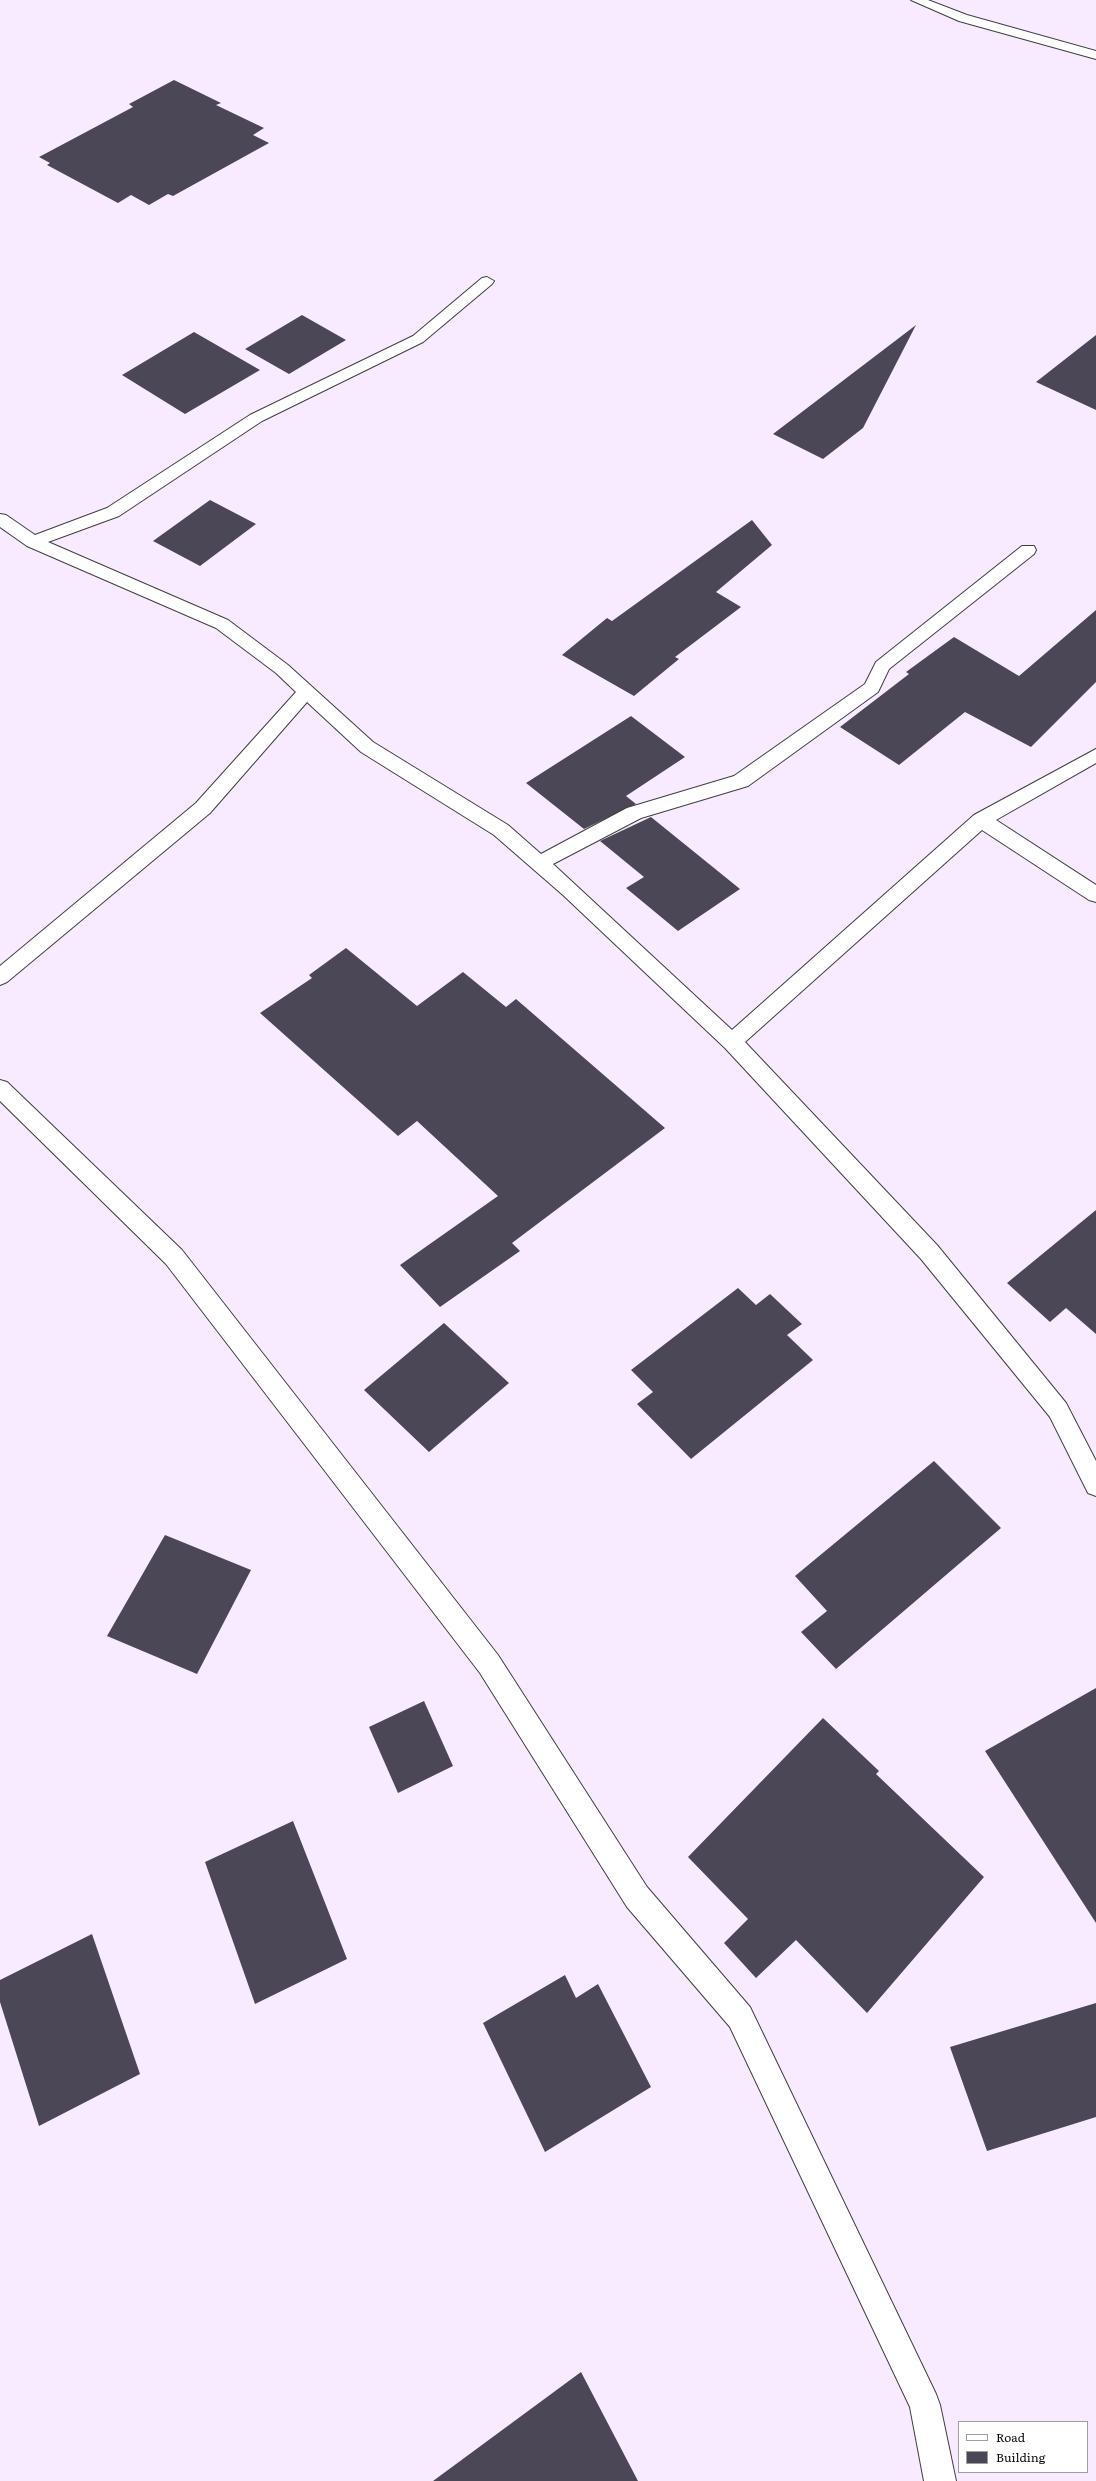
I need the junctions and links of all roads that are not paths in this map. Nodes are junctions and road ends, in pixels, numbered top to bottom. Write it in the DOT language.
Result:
graph roads {
  1 [pos="917,0"];
  2 [pos="1096,55"];
  3 [pos="487,281"];
  4 [pos="0,519"];
  5 [pos="33,542"];
  6 [pos="1028,550"];
  7 [pos="306,692"];
  8 [pos="1096,755"];
  9 [pos="981,820"];
  10 [pos="539,862"];
  11 [pos="1096,895"];
  12 [pos="0,977"];
  13 [pos="732,1042"];
  14 [pos="0,1088"];
  15 [pos="1096,1485"];
  16 [pos="940,2481"];
  1 -- 2 [label="street"];
  3 -- 5 [label="street"];
  4 -- 5 [label="street"];
  5 -- 7 [label="street"];
  6 -- 10 [label="street"];
  7 -- 10 [label="street"];
  7 -- 12 [label="street"];
  8 -- 9 [label="street"];
  9 -- 11 [label="street"];
  9 -- 13 [label="street"];
  10 -- 13 [label="street"];
  13 -- 15 [label="street"];
  14 -- 16 [label="street"];
}
